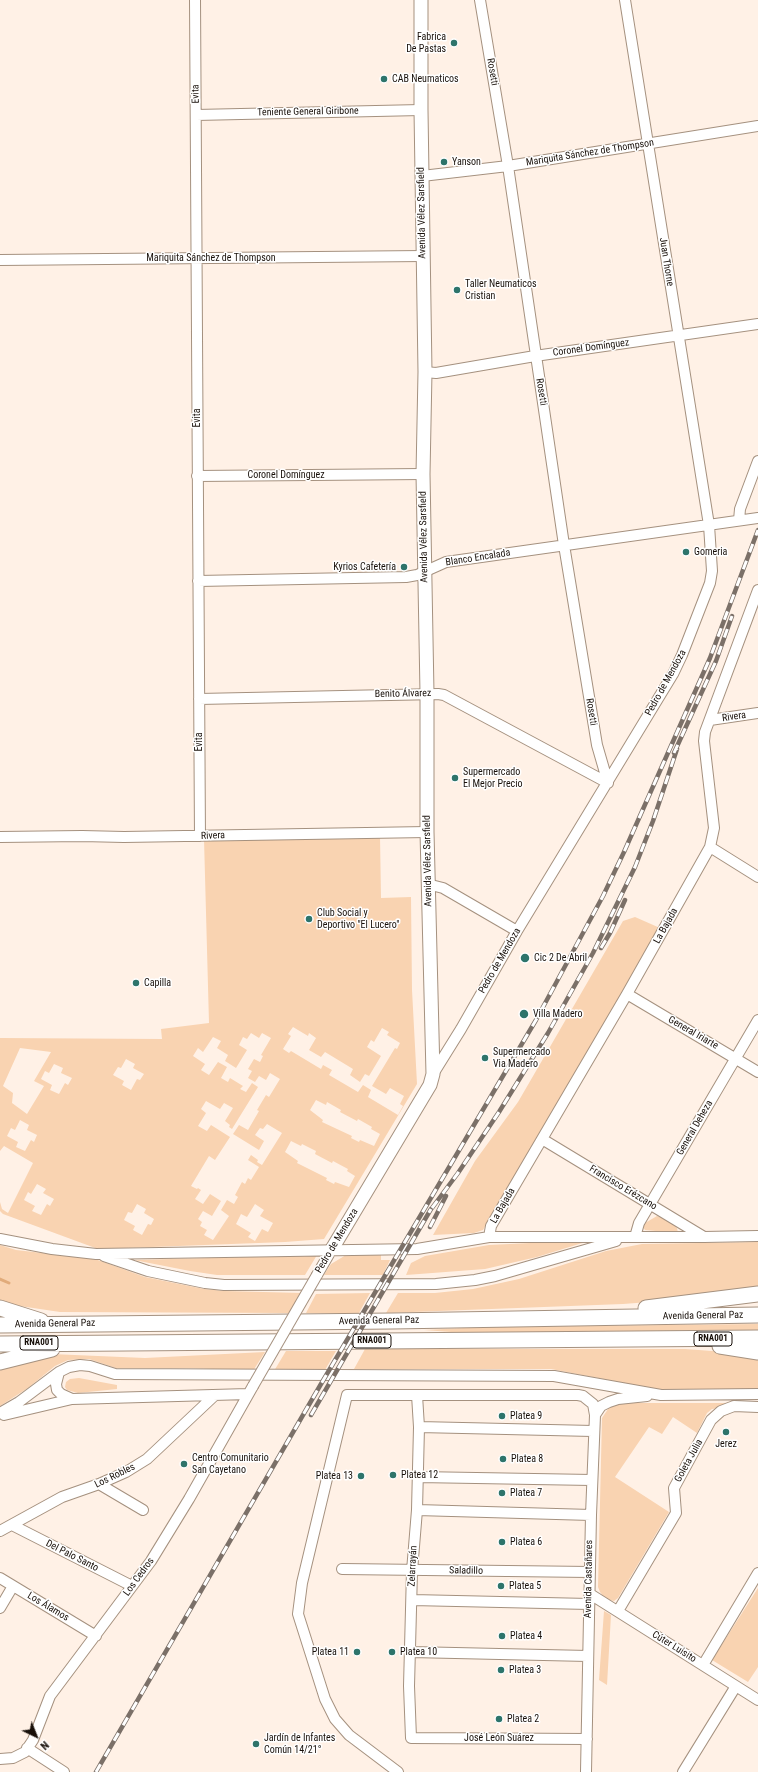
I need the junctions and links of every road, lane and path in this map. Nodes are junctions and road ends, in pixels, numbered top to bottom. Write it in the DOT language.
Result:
graph roads {
  1 [pos="195,0"];
  2 [pos="421,0"];
  3 [pos="480,0"];
  4 [pos="625,0"];
  5 [pos="421,110"];
  6 [pos="196,115"];
  7 [pos="758,126"];
  8 [pos="647,144"];
  9 [pos="508,166"];
  10 [pos="422,176"];
  11 [pos="423,256"];
  12 [pos="196,258"];
  13 [pos="0,260"];
  14 [pos="758,324"];
  15 [pos="678,335"];
  16 [pos="535,356"];
  17 [pos="424,372"];
  18 [pos="758,461"];
  19 [pos="423,474"];
  20 [pos="197,476"];
  21 [pos="758,518"];
  22 [pos="739,520"];
  23 [pos="709,525"];
  24 [pos="564,545"];
  25 [pos="425,572"];
  26 [pos="198,581"];
  27 [pos="758,590"];
  28 [pos="427,693"];
  29 [pos="199,699"];
  30 [pos="758,713"];
  31 [pos="710,720"];
  32 [pos="608,783"];
  33 [pos="427,832"];
  34 [pos="200,836"];
  35 [pos="0,837"];
  36 [pos="710,847"];
  37 [pos="758,877"];
  38 [pos="427,884"];
  39 [pos="517,931"];
  40 [pos="627,994"];
  41 [pos="758,1020"];
  42 [pos="736,1058"];
  43 [pos="758,1072"];
  44 [pos="433,1074"];
  45 [pos="542,1139"];
  46 [pos="650,1205"];
  47 [pos="758,1236"];
  48 [pos="489,1237"];
  49 [pos="633,1237"];
  50 [pos="0,1238"];
  51 [pos="704,1238"];
  52 [pos="332,1249"];
  53 [pos="96,1254"];
  54 [pos="758,1294"];
  55 [pos="0,1308"];
  56 [pos="758,1315"];
  57 [pos="580,1317"];
  58 [pos="50,1324"];
  59 [pos="0,1325"];
  60 [pos="758,1338"];
  61 [pos="667,1339"];
  62 [pos="78,1343"];
  63 [pos="0,1344"];
  64 [pos="758,1352"];
  65 [pos="0,1362"];
  66 [pos="59,1372"];
  67 [pos="250,1390"];
  68 [pos="417,1394"];
  69 [pos="758,1394"];
  70 [pos="660,1395"];
  71 [pos="214,1396"];
  72 [pos="72,1399"];
  73 [pos="758,1407"];
  74 [pos="0,1414"];
  75 [pos="595,1415"];
  76 [pos="419,1427"];
  77 [pos="593,1431"];
  78 [pos="418,1477"];
  79 [pos="592,1480"];
  80 [pos="99,1484"];
  81 [pos="143,1510"];
  82 [pos="417,1510"];
  83 [pos="591,1514"];
  84 [pos="12,1525"];
  85 [pos="0,1531"];
  86 [pos="342,1569"];
  87 [pos="412,1571"];
  88 [pos="590,1572"];
  89 [pos="758,1573"];
  90 [pos="0,1578"];
  91 [pos="13,1586"];
  92 [pos="132,1586"];
  93 [pos="589,1599"];
  94 [pos="412,1600"];
  95 [pos="0,1608"];
  96 [pos="618,1611"];
  97 [pos="96,1636"];
  98 [pos="411,1652"];
  99 [pos="588,1656"];
  100 [pos="703,1665"];
  101 [pos="736,1686"];
  102 [pos="758,1700"];
  103 [pos="411,1738"];
  104 [pos="587,1739"];
  105 [pos="27,1748"];
  106 [pos="0,1759"];
  107 [pos="64,1772"];
  108 [pos="398,1772"];
  109 [pos="586,1772"];
  110 [pos="683,1772"];
  1 -- 6 [label="street, Evita"];
  2 -- 5 [label="main road, Avenida Vélez Sarsfield"];
  3 -- 9 [label="street, Rosetti"];
  4 -- 8 [label="street, Juan Thorne"];
  5 -- 6 [label="street, Teniente General Giribone"];
  5 -- 10 [label="main road, Avenida Vélez Sarsfield"];
  6 -- 12 [label="street, Evita"];
  7 -- 8 [label="street, Mariquita Sánchez de Thompson"];
  8 -- 9 [label="street, Mariquita Sánchez de Thompson"];
  8 -- 15 [label="street, Juan Thorne"];
  9 -- 10 [label="street, Mariquita Sánchez de Thompson"];
  9 -- 16 [label="street, Rosetti"];
  10 -- 11 [label="main road, Avenida Vélez Sarsfield"];
  11 -- 12 [label="street, Mariquita Sánchez de Thompson"];
  11 -- 17 [label="main road, Avenida Vélez Sarsfield"];
  12 -- 13 [label="street, Mariquita Sánchez de Thompson"];
  12 -- 20 [label="street, Evita"];
  14 -- 15 [label="street, Coronel Domínguez"];
  15 -- 16 [label="street, Coronel Domínguez"];
  15 -- 23 [label="street, Juan Thorne"];
  16 -- 17 [label="street, Coronel Domínguez"];
  16 -- 24 [label="street, Rosetti"];
  17 -- 19 [label="main road, Avenida Vélez Sarsfield"];
  18 -- 22 [label="street"];
  19 -- 20 [label="street, Coronel Domínguez"];
  19 -- 25 [label="main road, Avenida Vélez Sarsfield"];
  20 -- 26 [label="street, Evita"];
  21 -- 22 [label="street, Blanco Encalada"];
  22 -- 23 [label="street, Blanco Encalada"];
  23 -- 24 [label="street, Blanco Encalada"];
  23 -- 32 [label="street, Pedro de Mendoza"];
  24 -- 25 [label="street, Blanco Encalada"];
  24 -- 32 [label="street, Rosetti"];
  25 -- 26 [label="street, Blanco Encalada"];
  25 -- 28 [label="main road, Avenida Vélez Sarsfield"];
  26 -- 29 [label="street, Evita"];
  27 -- 31 [label="street, La Bajada"];
  28 -- 29 [label="street, Benito Álvarez"];
  28 -- 32 [label="street, Benito Álvarez"];
  28 -- 33 [label="main road, Avenida Vélez Sarsfield"];
  29 -- 34 [label="street, Evita"];
  30 -- 31 [label="street, Rivera"];
  31 -- 36 [label="street, La Bajada"];
  32 -- 39 [label="street, Pedro de Mendoza"];
  33 -- 34 [label="street, Rivera"];
  33 -- 38 [label="main road, Avenida Vélez Sarsfield"];
  34 -- 35 [label="street, Rivera"];
  36 -- 37 [label="street"];
  36 -- 40 [label="street, La Bajada"];
  38 -- 39 [label="street"];
  38 -- 44 [label="main road, Avenida Vélez Sarsfield"];
  39 -- 44 [label="street, Pedro de Mendoza"];
  40 -- 42 [label="street, General Iriarte"];
  40 -- 45 [label="street, La Bajada"];
  41 -- 42 [label="street, General Deheza"];
  42 -- 43 [label="street, General Iriarte"];
  42 -- 46 [label="street, General Deheza"];
  44 -- 52 [label="main road, Pedro de Mendoza"];
  45 -- 46 [label="street, Francisco Erézcano"];
  45 -- 48 [label="street, La Bajada"];
  46 -- 49 [label="street, General Deheza"];
  46 -- 51 [label="street, Francisco Erézcano"];
  47 -- 51 [label="street"];
  48 -- 49 [label="street"];
  48 -- 52 [label="street"];
  49 -- 51 [label="street"];
  49 -- 53 [label="street"];
  50 -- 53 [label="street"];
  52 -- 53 [label="street"];
  52 -- 67 [label="street, Pedro de Mendoza, bridge"];
  54 -- 57 [label="highway"];
  55 -- 58 [label="highway"];
  56 -- 57 [label="highway, Avenida General Paz / RNA001"];
  57 -- 58 [label="highway, Avenida General Paz / RNA001"];
  58 -- 59 [label="highway, Avenida General Paz / RNA001"];
  60 -- 61 [label="highway, Avenida General Paz / RNA001"];
  61 -- 62 [label="highway, Avenida General Paz / RNA001"];
  61 -- 64 [label="highway"];
  62 -- 63 [label="highway, Avenida General Paz / RNA001"];
  62 -- 65 [label="highway"];
  66 -- 70 [label="street"];
  66 -- 72 [label="street"];
  66 -- 74 [label="street"];
  67 -- 71 [label="street"];
  67 -- 92 [label="street, Los Cedros"];
  68 -- 75 [label="street"];
  68 -- 76 [label="street, Zelarrayán"];
  68 -- 108 [label="street"];
  69 -- 70 [label="street"];
  70 -- 75 [label="street"];
  71 -- 72 [label="street"];
  71 -- 80 [label="street, Los Robles"];
  72 -- 74 [label="street"];
  73 -- 96 [label="street, Goleta Julia"];
  75 -- 77 [label="street, Avenida Castañares"];
  76 -- 77 [label="street"];
  76 -- 78 [label="street, Zelarrayán"];
  77 -- 79 [label="street, Avenida Castañares"];
  78 -- 79 [label="street"];
  78 -- 82 [label="street, Zelarrayán"];
  79 -- 83 [label="street, Avenida Castañares"];
  80 -- 81 [label="street"];
  80 -- 84 [label="street, Los Robles"];
  82 -- 83 [label="street"];
  82 -- 87 [label="street, Zelarrayán"];
  83 -- 88 [label="street, Avenida Castañares"];
  84 -- 85 [label="street, Los Robles"];
  84 -- 92 [label="street, Del Palo Santo"];
  86 -- 87 [label="street, Saladillo"];
  87 -- 88 [label="street, Saladillo"];
  87 -- 94 [label="street, Zelarrayán"];
  88 -- 93 [label="street, Avenida Castañares"];
  89 -- 100 [label="street"];
  90 -- 91 [label="street, Los Álamos"];
  91 -- 95 [label="street"];
  91 -- 97 [label="street, Los Álamos"];
  92 -- 97 [label="street, Los Cedros"];
  93 -- 94 [label="street"];
  93 -- 96 [label="street, Cúter Luisito"];
  93 -- 99 [label="street, Avenida Castañares"];
  94 -- 98 [label="street, Zelarrayán"];
  96 -- 100 [label="street, Cúter Luisito"];
  97 -- 105 [label="street, Los Cedros"];
  98 -- 99 [label="street"];
  98 -- 103 [label="street, Zelarrayán"];
  99 -- 104 [label="street, Avenida Castañares"];
  100 -- 101 [label="street, Cúter Luisito"];
  101 -- 102 [label="street, Cúter Luisito"];
  101 -- 110 [label="street"];
  103 -- 104 [label="street, José León Suárez"];
  104 -- 109 [label="street, Avenida Castañares"];
  105 -- 106 [label="street, Los Cedros"];
  105 -- 107 [label="street"];
}
